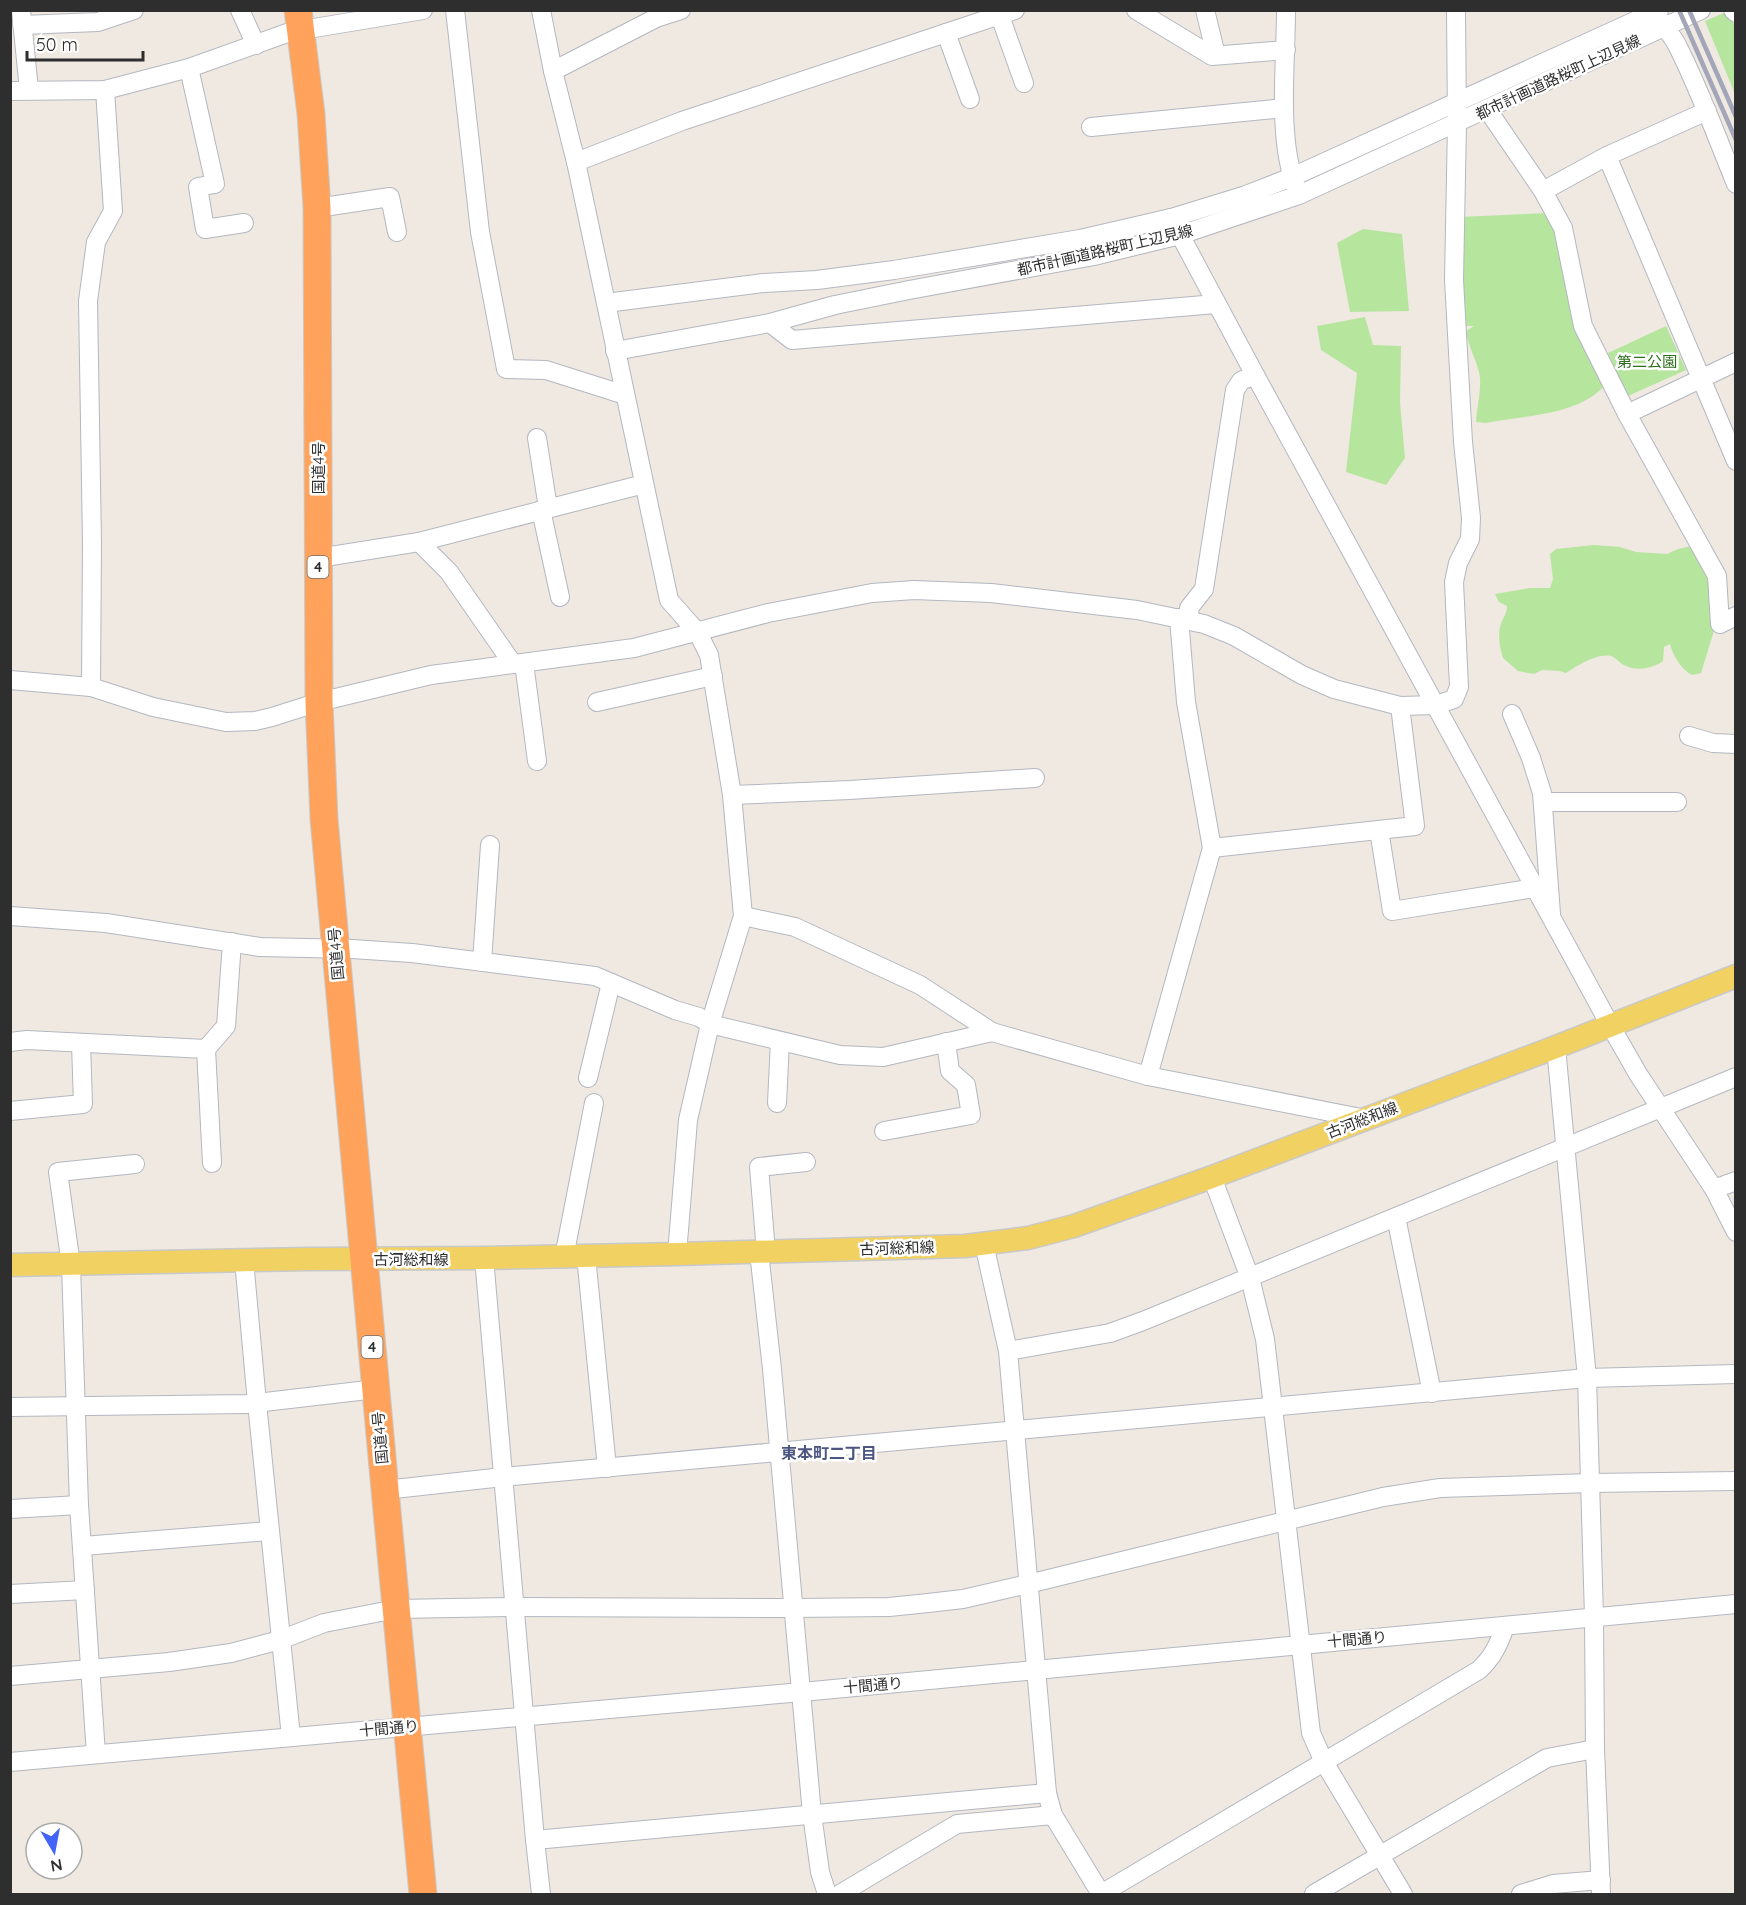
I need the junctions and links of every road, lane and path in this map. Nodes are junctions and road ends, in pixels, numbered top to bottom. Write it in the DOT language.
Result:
graph roads {
  1 [pos="134,10"];
  2 [pos="240,10"];
  3 [pos="423,10"];
  4 [pos="455,10"];
  5 [pos="541,10"];
  6 [pos="681,10"];
  7 [pos="1136,10"];
  8 [pos="1205,10"];
  9 [pos="1286,10"];
  10 [pos="1456,10"];
  11 [pos="1701,10"];
  12 [pos="1008,13"];
  13 [pos="1659,15"];
  14 [pos="97,16"];
  15 [pos="22,18"];
  16 [pos="1163,19"];
  17 [pos="300,20"];
  18 [pos="946,33"];
  19 [pos="256,45"];
  20 [pos="1286,50"];
  21 [pos="1216,55"];
  22 [pos="189,68"];
  23 [pos="553,71"];
  24 [pos="1024,83"];
  25 [pos="20,90"];
  26 [pos="105,90"];
  27 [pos="970,99"];
  28 [pos="1457,103"];
  29 [pos="1284,108"];
  30 [pos="1487,109"];
  31 [pos="1707,111"];
  32 [pos="1457,123"];
  33 [pos="1091,127"];
  34 [pos="1607,156"];
  35 [pos="576,162"];
  36 [pos="1736,184"];
  37 [pos="1295,186"];
  38 [pos="1543,191"];
  39 [pos="317,208"];
  40 [pos="1171,218"];
  41 [pos="244,223"];
  42 [pos="397,232"];
  43 [pos="1180,235"];
  44 [pos="606,303"];
  45 [pos="1216,304"];
  46 [pos="770,323"];
  47 [pos="615,351"];
  48 [pos="1736,362"];
  49 [pos="1255,375"];
  50 [pos="1700,378"];
  51 [pos="625,395"];
  52 [pos="1627,414"];
  53 [pos="537,438"];
  54 [pos="1736,461"];
  55 [pos="644,484"];
  56 [pos="544,509"];
  57 [pos="419,542"];
  58 [pos="318,556"];
  59 [pos="560,597"];
  60 [pos="1736,616"];
  61 [pos="1185,619"];
  62 [pos="698,633"];
  63 [pos="518,663"];
  64 [pos="713,676"];
  65 [pos="10,680"];
  66 [pos="91,687"];
  67 [pos="319,702"];
  68 [pos="597,702"];
  69 [pos="1436,705"];
  70 [pos="1400,706"];
  71 [pos="1512,714"];
  72 [pos="1689,736"];
  73 [pos="1736,744"];
  74 [pos="537,761"];
  75 [pos="1035,778"];
  76 [pos="732,795"];
  77 [pos="1543,802"];
  78 [pos="1677,802"];
  79 [pos="1378,830"];
  80 [pos="490,845"];
  81 [pos="1212,848"];
  82 [pos="1534,888"];
  83 [pos="10,916"];
  84 [pos="743,916"];
  85 [pos="1551,918"];
  86 [pos="232,942"];
  87 [pos="335,949"];
  88 [pos="482,962"];
  89 [pos="1736,976"];
  90 [pos="611,983"];
  91 [pos="710,1024"];
  92 [pos="1610,1025"];
  93 [pos="992,1032"];
  94 [pos="780,1041"];
  95 [pos="10,1042"];
  96 [pos="946,1042"];
  97 [pos="81,1043"];
  98 [pos="1556,1047"];
  99 [pos="206,1049"];
  100 [pos="1148,1076"];
  101 [pos="1736,1077"];
  102 [pos="588,1078"];
  103 [pos="594,1103"];
  104 [pos="777,1103"];
  105 [pos="1660,1108"];
  106 [pos="10,1112"];
  107 [pos="1366,1119"];
  108 [pos="884,1131"];
  109 [pos="1564,1147"];
  110 [pos="806,1162"];
  111 [pos="212,1163"];
  112 [pos="135,1164"];
  113 [pos="1212,1177"];
  114 [pos="1736,1181"];
  115 [pos="1714,1189"];
  116 [pos="1396,1217"];
  117 [pos="1736,1232"];
  118 [pos="984,1244"];
  119 [pos="762,1252"];
  120 [pos="677,1254"];
  121 [pos="575,1256"];
  122 [pos="484,1258"];
  123 [pos="364,1259"];
  124 [pos="244,1260"];
  125 [pos="71,1264"];
  126 [pos="10,1265"];
  127 [pos="1251,1278"];
  128 [pos="1008,1351"];
  129 [pos="1736,1374"];
  130 [pos="1587,1378"];
  131 [pos="376,1389"];
  132 [pos="1432,1393"];
  133 [pos="256,1403"];
  134 [pos="75,1406"];
  135 [pos="10,1407"];
  136 [pos="1274,1407"];
  137 [pos="1015,1430"];
  138 [pos="779,1452"];
  139 [pos="607,1468"];
  140 [pos="503,1477"];
  141 [pos="1736,1481"];
  142 [pos="1590,1483"];
  143 [pos="385,1490"];
  144 [pos="79,1505"];
  145 [pos="10,1509"];
  146 [pos="1285,1520"];
  147 [pos="269,1531"];
  148 [pos="83,1546"];
  149 [pos="1028,1584"];
  150 [pos="85,1590"];
  151 [pos="10,1594"];
  152 [pos="1736,1604"];
  153 [pos="514,1607"];
  154 [pos="794,1608"];
  155 [pos="396,1609"];
  156 [pos="1594,1617"];
  157 [pos="1505,1626"];
  158 [pos="280,1640"];
  159 [pos="1299,1644"];
  160 [pos="90,1670"];
  161 [pos="1037,1670"];
  162 [pos="10,1676"];
  163 [pos="802,1692"];
  164 [pos="525,1716"];
  165 [pos="408,1727"];
  166 [pos="291,1737"];
  167 [pos="1595,1749"];
  168 [pos="96,1754"];
  169 [pos="10,1762"];
  170 [pos="1323,1762"];
  171 [pos="1047,1793"];
  172 [pos="813,1814"];
  173 [pos="1053,1815"];
  174 [pos="535,1840"];
  175 [pos="1380,1855"];
  176 [pos="1601,1887"];
  177 [pos="423,1894"];
  178 [pos="542,1894"];
  179 [pos="827,1894"];
  180 [pos="840,1894"];
  181 [pos="1101,1894"];
  182 [pos="1314,1894"];
  183 [pos="1403,1894"];
  184 [pos="1521,1894"];
  1 -- 14 [label="street"];
  2 -- 19 [label="street"];
  3 -- 17 [label="street"];
  4 -- 51 [label="street"];
  5 -- 23 [label="street"];
  6 -- 23 [label="street"];
  7 -- 16 [label="street"];
  8 -- 21 [label="street"];
  9 -- 20 [label="street"];
  10 -- 28 [label="street"];
  11 -- 13 [label="street, 都市計画道路桜町上辺見線"];
  12 -- 18 [label="street"];
  12 -- 24 [label="street"];
  13 -- 28 [label="street, 都市計画道路桜町上辺見線"];
  13 -- 30 [label="street, 都市計画道路桜町上辺見線"];
  13 -- 31 [label="street"];
  14 -- 15 [label="street"];
  15 -- 25 [label="street"];
  16 -- 21 [label="street"];
  17 -- 19 [label="street"];
  17 -- 39 [label="highway, 国道4号 / 4"];
  18 -- 27 [label="street"];
  18 -- 35 [label="street"];
  19 -- 22 [label="street"];
  20 -- 21 [label="street"];
  20 -- 29 [label="street"];
  22 -- 26 [label="street"];
  22 -- 41 [label="street"];
  23 -- 35 [label="street"];
  25 -- 26 [label="street"];
  26 -- 66 [label="street"];
  28 -- 32 [label="street"];
  28 -- 37 [label="street, 都市計画道路桜町上辺見線"];
  29 -- 33 [label="street"];
  29 -- 37 [label="street"];
  30 -- 32 [label="street, 都市計画道路桜町上辺見線"];
  30 -- 38 [label="street"];
  31 -- 34 [label="street"];
  31 -- 36 [label="street"];
  32 -- 37 [label="street, 都市計画道路桜町上辺見線"];
  32 -- 69 [label="street"];
  34 -- 38 [label="street"];
  34 -- 50 [label="street"];
  35 -- 44 [label="street"];
  37 -- 40 [label="street, 都市計画道路桜町上辺見線"];
  37 -- 43 [label="street, 都市計画道路桜町上辺見線"];
  38 -- 52 [label="street"];
  39 -- 42 [label="street"];
  39 -- 58 [label="highway, 国道4号 / 4"];
  40 -- 43 [label="street"];
  40 -- 44 [label="street, 都市計画道路桜町上辺見線"];
  43 -- 45 [label="street"];
  43 -- 46 [label="street, 都市計画道路桜町上辺見線"];
  44 -- 47 [label="street"];
  45 -- 46 [label="street"];
  45 -- 49 [label="street"];
  46 -- 47 [label="street, 都市計画道路桜町上辺見線"];
  47 -- 51 [label="street"];
  48 -- 50 [label="street"];
  49 -- 61 [label="street"];
  49 -- 69 [label="street"];
  50 -- 52 [label="street"];
  50 -- 54 [label="street"];
  51 -- 55 [label="street"];
  52 -- 60 [label="street"];
  53 -- 56 [label="street"];
  55 -- 56 [label="street"];
  55 -- 62 [label="street"];
  56 -- 57 [label="street"];
  56 -- 59 [label="street"];
  57 -- 58 [label="street"];
  57 -- 63 [label="street"];
  58 -- 67 [label="highway, 国道4号 / 4"];
  61 -- 62 [label="street"];
  61 -- 70 [label="street"];
  61 -- 81 [label="street"];
  62 -- 63 [label="street"];
  62 -- 64 [label="street"];
  63 -- 67 [label="street"];
  63 -- 74 [label="street"];
  64 -- 68 [label="street"];
  64 -- 76 [label="street"];
  65 -- 66 [label="street"];
  66 -- 67 [label="street"];
  67 -- 87 [label="highway, 国道4号 / 4"];
  69 -- 70 [label="street"];
  69 -- 82 [label="street"];
  70 -- 79 [label="street"];
  71 -- 77 [label="street"];
  72 -- 73 [label="street"];
  75 -- 76 [label="street"];
  76 -- 84 [label="street"];
  77 -- 78 [label="street"];
  77 -- 85 [label="street"];
  79 -- 81 [label="street"];
  79 -- 82 [label="street"];
  80 -- 88 [label="street"];
  81 -- 100 [label="street"];
  82 -- 85 [label="street"];
  83 -- 86 [label="street"];
  84 -- 91 [label="street"];
  84 -- 93 [label="street"];
  85 -- 92 [label="street"];
  86 -- 87 [label="street"];
  86 -- 99 [label="street"];
  87 -- 88 [label="street"];
  87 -- 123 [label="highway, 国道4号 / 4"];
  88 -- 90 [label="street"];
  89 -- 92 [label="main road, 古河総和線"];
  90 -- 91 [label="street"];
  90 -- 102 [label="street"];
  91 -- 94 [label="street"];
  91 -- 120 [label="street"];
  92 -- 98 [label="main road, 古河総和線"];
  92 -- 105 [label="street"];
  93 -- 96 [label="street"];
  93 -- 100 [label="street"];
  94 -- 96 [label="street"];
  94 -- 104 [label="street"];
  95 -- 97 [label="street"];
  96 -- 108 [label="street"];
  97 -- 99 [label="street"];
  97 -- 106 [label="street"];
  98 -- 107 [label="main road, 古河総和線"];
  98 -- 109 [label="street"];
  99 -- 111 [label="street"];
  100 -- 107 [label="street"];
  101 -- 105 [label="street"];
  103 -- 121 [label="street"];
  105 -- 109 [label="street"];
  105 -- 115 [label="street"];
  107 -- 113 [label="main road, 古河総和線"];
  109 -- 116 [label="street"];
  109 -- 130 [label="street"];
  110 -- 119 [label="street"];
  112 -- 125 [label="street"];
  113 -- 118 [label="main road, 古河総和線"];
  113 -- 127 [label="street"];
  114 -- 115 [label="street"];
  115 -- 117 [label="street"];
  116 -- 127 [label="street"];
  116 -- 132 [label="street"];
  118 -- 119 [label="main road, 古河総和線"];
  118 -- 128 [label="street"];
  119 -- 120 [label="main road, 古河総和線"];
  119 -- 138 [label="street"];
  120 -- 121 [label="main road, 古河総和線"];
  121 -- 122 [label="main road, 古河総和線"];
  121 -- 139 [label="street"];
  122 -- 123 [label="main road, 古河総和線"];
  122 -- 140 [label="street"];
  123 -- 124 [label="main road, 古河総和線"];
  123 -- 131 [label="highway, 国道4号 / 4"];
  124 -- 125 [label="main road, 古河総和線"];
  124 -- 133 [label="street"];
  125 -- 126 [label="main road, 古河総和線"];
  125 -- 134 [label="street"];
  127 -- 128 [label="street"];
  127 -- 136 [label="street"];
  128 -- 137 [label="street"];
  129 -- 130 [label="street"];
  130 -- 132 [label="street"];
  130 -- 142 [label="street"];
  131 -- 133 [label="street"];
  131 -- 143 [label="highway, 国道4号 / 4"];
  132 -- 136 [label="street"];
  133 -- 134 [label="street"];
  133 -- 147 [label="street"];
  134 -- 135 [label="street"];
  134 -- 144 [label="street"];
  136 -- 137 [label="street"];
  136 -- 146 [label="street"];
  137 -- 138 [label="street"];
  137 -- 149 [label="street"];
  138 -- 139 [label="street"];
  138 -- 154 [label="street"];
  139 -- 140 [label="street"];
  140 -- 143 [label="street"];
  140 -- 153 [label="street"];
  141 -- 142 [label="street"];
  142 -- 146 [label="street"];
  142 -- 156 [label="street"];
  143 -- 155 [label="highway, 国道4号 / 4"];
  144 -- 145 [label="street"];
  144 -- 148 [label="street"];
  146 -- 149 [label="street"];
  146 -- 159 [label="street"];
  147 -- 148 [label="street"];
  147 -- 158 [label="street"];
  148 -- 150 [label="street"];
  149 -- 154 [label="street"];
  149 -- 161 [label="street"];
  150 -- 151 [label="street"];
  150 -- 160 [label="street"];
  152 -- 156 [label="street, 十間通り"];
  153 -- 154 [label="street"];
  153 -- 155 [label="street"];
  153 -- 164 [label="street"];
  154 -- 163 [label="street"];
  155 -- 158 [label="street"];
  155 -- 165 [label="highway, 国道4号 / 4"];
  156 -- 157 [label="street, 十間通り"];
  156 -- 167 [label="street"];
  157 -- 159 [label="street, 十間通り"];
  157 -- 170 [label="street"];
  158 -- 160 [label="street"];
  158 -- 166 [label="street"];
  159 -- 161 [label="street, 十間通り"];
  159 -- 170 [label="street"];
  160 -- 162 [label="street"];
  160 -- 168 [label="street"];
  161 -- 163 [label="street, 十間通り"];
  161 -- 171 [label="street"];
  163 -- 164 [label="street, 十間通り"];
  163 -- 172 [label="street"];
  164 -- 165 [label="street, 十間通り"];
  164 -- 174 [label="street"];
  165 -- 166 [label="street, 十間通り"];
  165 -- 177 [label="highway, 国道4号 / 4"];
  166 -- 168 [label="street, 十間通り"];
  167 -- 175 [label="street"];
  167 -- 176 [label="street"];
  168 -- 169 [label="street, 十間通り"];
  170 -- 175 [label="street"];
  170 -- 181 [label="street"];
  171 -- 172 [label="street"];
  171 -- 173 [label="street"];
  172 -- 174 [label="street"];
  172 -- 179 [label="street"];
  173 -- 180 [label="street"];
  173 -- 181 [label="street"];
  174 -- 178 [label="street"];
  175 -- 182 [label="street"];
  175 -- 183 [label="street"];
  176 -- 184 [label="street"];
}
